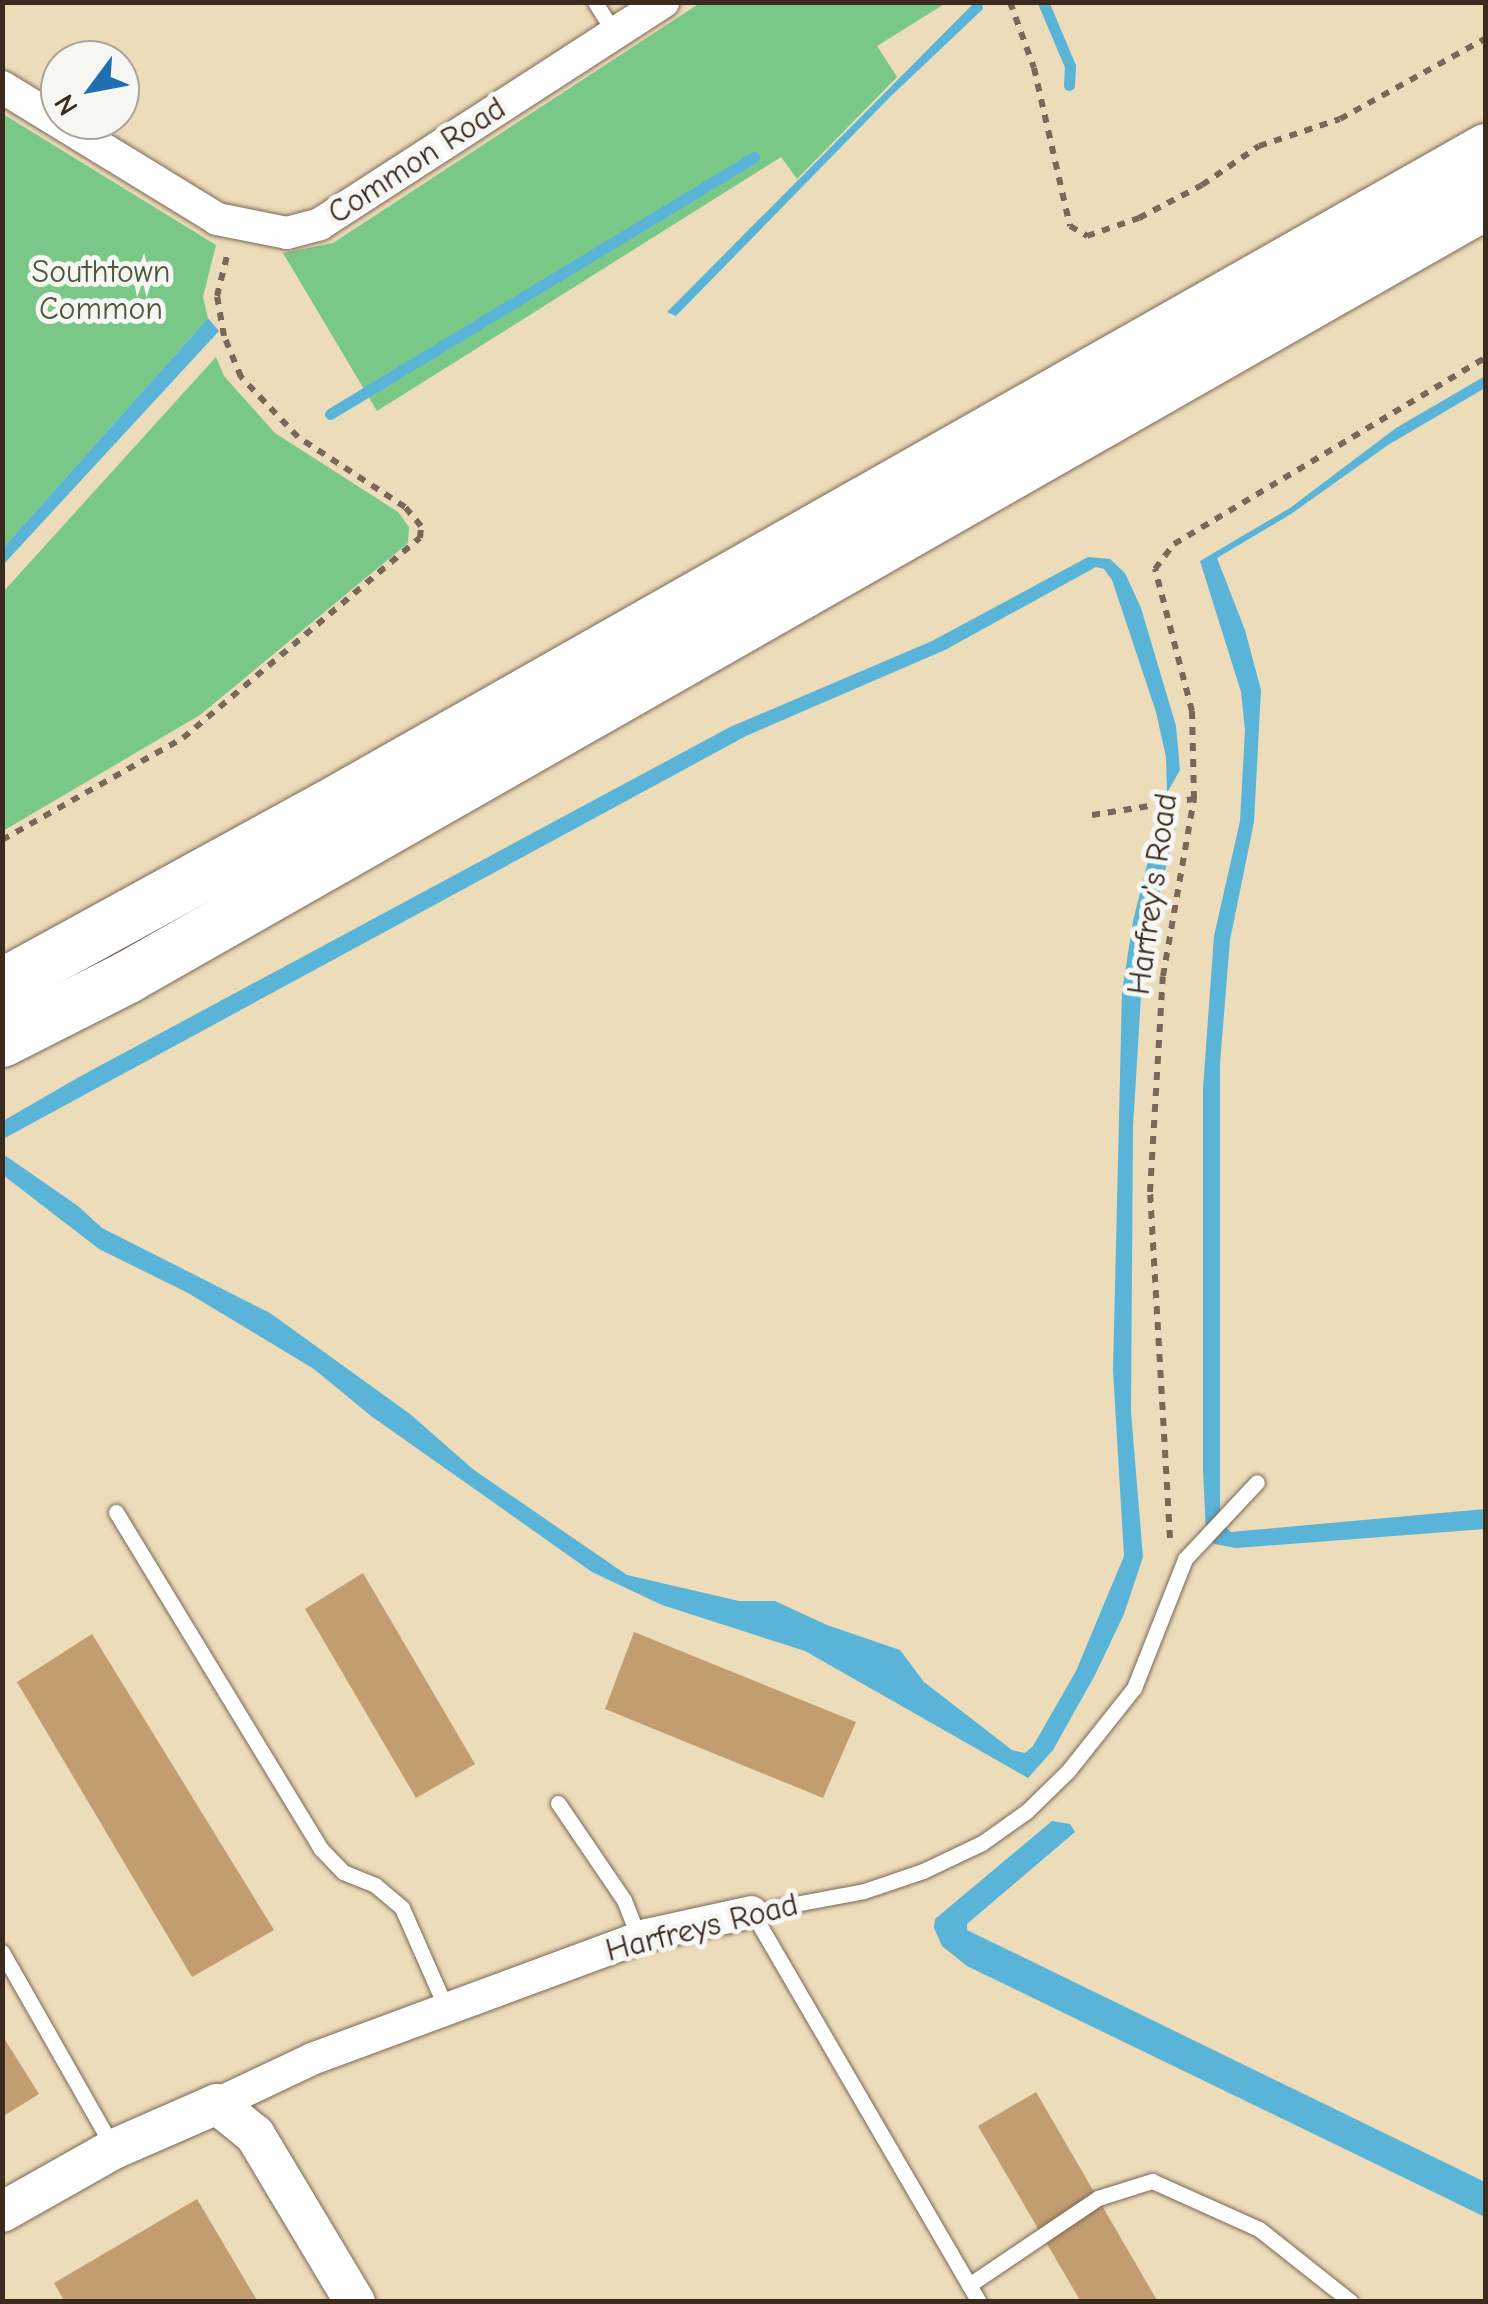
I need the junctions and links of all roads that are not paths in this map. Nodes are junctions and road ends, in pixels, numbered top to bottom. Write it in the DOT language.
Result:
graph roads {
  1 [pos="595,2"];
  2 [pos="664,2"];
  3 [pos="614,34"];
  4 [pos="2,87"];
  5 [pos="1486,150"];
  6 [pos="1486,203"];
  7 [pos="2,985"];
  8 [pos="2,1042"];
  9 [pos="1257,1482"];
  10 [pos="116,1512"];
  11 [pos="558,1804"];
  12 [pos="752,1912"];
  13 [pos="640,1938"];
  14 [pos="2,1952"];
  15 [pos="447,2010"];
  16 [pos="217,2104"];
  17 [pos="114,2149"];
  18 [pos="2,2212"];
  19 [pos="970,2285"];
  20 [pos="355,2302"];
  21 [pos="979,2302"];
  22 [pos="1351,2302"];
  1 -- 3 [label="lane"];
  2 -- 3 [label="street, Common Road"];
  3 -- 4 [label="street, Common Road"];
  5 -- 7 [label="highway"];
  6 -- 8 [label="highway"];
  9 -- 12 [label="lane, Harfreys Road"];
  10 -- 15 [label="lane"];
  11 -- 13 [label="lane"];
  12 -- 13 [label="street, Harfreys Road"];
  12 -- 19 [label="lane"];
  13 -- 15 [label="street, Harfreys Road"];
  14 -- 17 [label="lane"];
  15 -- 16 [label="street, Harfreys Road"];
  16 -- 17 [label="street, Harfreys Road"];
  16 -- 20 [label="street"];
  17 -- 18 [label="street, Harfreys Road"];
  19 -- 21 [label="lane"];
  19 -- 22 [label="lane"];
}
